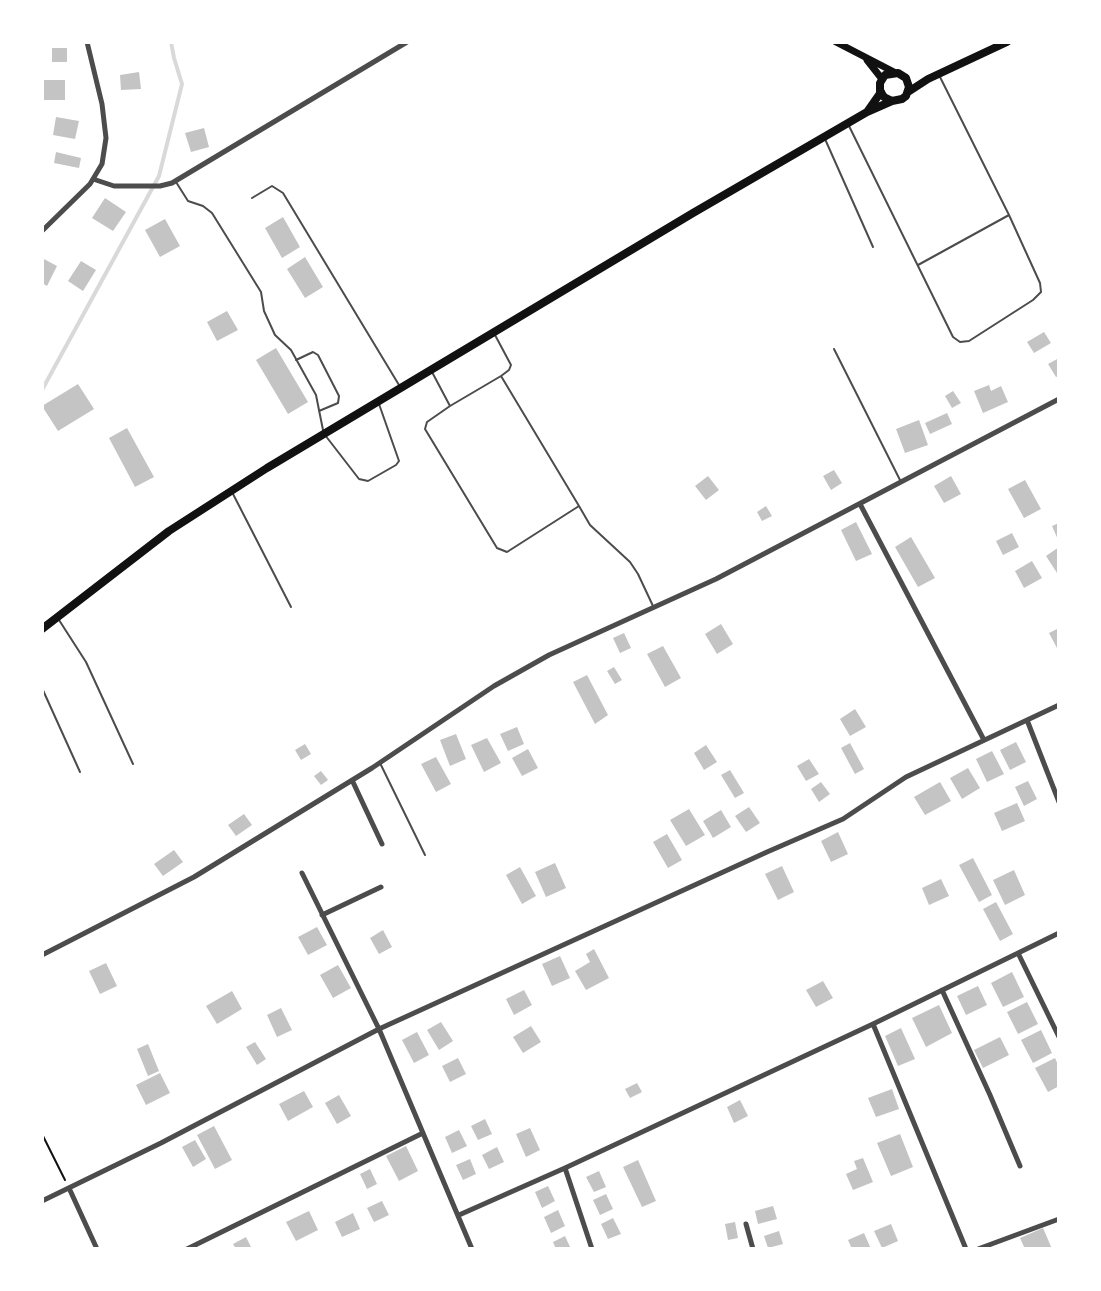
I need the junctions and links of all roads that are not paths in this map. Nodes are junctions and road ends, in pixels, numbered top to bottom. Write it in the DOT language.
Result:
graph roads {
  1 [pos="87,42"];
  2 [pos="407,42"];
  3 [pos="836,42"];
  4 [pos="1007,42"];
  5 [pos="866,58"];
  6 [pos="894,72"];
  7 [pos="939,74"];
  8 [pos="906,78"];
  9 [pos="882,79"];
  10 [pos="928,79"];
  11 [pos="881,92"];
  12 [pos="908,92"];
  13 [pos="892,101"];
  14 [pos="867,112"];
  15 [pos="848,123"];
  16 [pos="824,137"];
  17 [pos="93,179"];
  18 [pos="176,181"];
  19 [pos="252,198"];
  20 [pos="1009,215"];
  21 [pos="42,231"];
  22 [pos="873,248"];
  23 [pos="918,266"];
  24 [pos="493,332"];
  25 [pos="834,349"];
  26 [pos="296,360"];
  27 [pos="430,370"];
  28 [pos="501,376"];
  29 [pos="400,388"];
  30 [pos="1059,399"];
  31 [pos="378,402"];
  32 [pos="450,406"];
  33 [pos="319,411"];
  34 [pos="324,434"];
  35 [pos="901,482"];
  36 [pos="231,490"];
  37 [pos="860,504"];
  38 [pos="579,506"];
  39 [pos="291,607"];
  40 [pos="654,607"];
  41 [pos="57,617"];
  42 [pos="42,629"];
  43 [pos="42,688"];
  44 [pos="1059,705"];
  45 [pos="1027,720"];
  46 [pos="984,740"];
  47 [pos="380,763"];
  48 [pos="133,764"];
  49 [pos="80,772"];
  50 [pos="352,780"];
  51 [pos="1059,802"];
  52 [pos="382,843"];
  53 [pos="425,855"];
  54 [pos="302,873"];
  55 [pos="381,887"];
  56 [pos="322,915"];
  57 [pos="1059,933"];
  58 [pos="1018,953"];
  59 [pos="42,955"];
  60 [pos="942,990"];
  61 [pos="873,1024"];
  62 [pos="379,1029"];
  63 [pos="1059,1037"];
  64 [pos="423,1133"];
  65 [pos="1020,1166"];
  66 [pos="565,1168"];
  67 [pos="69,1188"];
  68 [pos="42,1201"];
  69 [pos="459,1215"];
  70 [pos="1059,1219"];
  71 [pos="746,1224"];
  72 [pos="97,1249"];
  73 [pos="187,1249"];
  74 [pos="472,1249"];
  75 [pos="592,1249"];
  76 [pos="753,1249"];
  77 [pos="966,1249"];
  78 [pos="978,1249"];
  1 -- 17 [label="street"];
  2 -- 18 [label="street"];
  3 -- 5 [label="main road"];
  4 -- 7 [label="highway"];
  5 -- 6 [label="main road"];
  5 -- 9 [label="main road"];
  6 -- 8 [label="highway"];
  6 -- 9 [label="highway"];
  7 -- 10 [label="highway"];
  7 -- 20 [label="lane"];
  8 -- 10 [label="highway"];
  8 -- 12 [label="highway"];
  9 -- 11 [label="highway"];
  10 -- 12 [label="highway"];
  11 -- 13 [label="highway"];
  11 -- 14 [label="highway"];
  12 -- 13 [label="highway"];
  13 -- 14 [label="highway"];
  14 -- 15 [label="highway"];
  15 -- 16 [label="highway"];
  15 -- 23 [label="lane"];
  16 -- 22 [label="lane"];
  16 -- 24 [label="highway"];
  17 -- 18 [label="street"];
  17 -- 21 [label="street"];
  18 -- 26 [label="lane"];
  19 -- 29 [label="lane"];
  20 -- 23 [label="lane"];
  20 -- 23 [label="lane"];
  24 -- 27 [label="highway"];
  24 -- 28 [label="lane"];
  25 -- 35 [label="lane"];
  26 -- 33 [label="lane"];
  26 -- 33 [label="lane"];
  27 -- 29 [label="highway"];
  27 -- 32 [label="lane"];
  28 -- 32 [label="lane"];
  28 -- 38 [label="lane"];
  29 -- 31 [label="highway"];
  30 -- 35 [label="street"];
  31 -- 34 [label="highway"];
  31 -- 34 [label="lane"];
  32 -- 38 [label="lane"];
  33 -- 34 [label="lane"];
  34 -- 36 [label="highway"];
  35 -- 37 [label="street"];
  36 -- 39 [label="lane"];
  36 -- 41 [label="highway"];
  37 -- 40 [label="street"];
  37 -- 46 [label="street"];
  38 -- 40 [label="lane"];
  40 -- 47 [label="street"];
  41 -- 42 [label="highway"];
  41 -- 48 [label="lane"];
  43 -- 49 [label="lane"];
  44 -- 45 [label="street"];
  45 -- 46 [label="street"];
  45 -- 51 [label="street"];
  46 -- 62 [label="street"];
  47 -- 50 [label="street"];
  47 -- 53 [label="lane"];
  50 -- 52 [label="street"];
  50 -- 59 [label="street"];
  54 -- 56 [label="street"];
  55 -- 56 [label="street"];
  56 -- 62 [label="street"];
  57 -- 58 [label="street"];
  58 -- 60 [label="street"];
  58 -- 63 [label="street"];
  60 -- 61 [label="street"];
  60 -- 65 [label="street"];
  61 -- 66 [label="street"];
  61 -- 77 [label="street"];
  62 -- 64 [label="street"];
  62 -- 67 [label="street"];
  64 -- 69 [label="street"];
  64 -- 73 [label="street"];
  66 -- 69 [label="street"];
  66 -- 75 [label="street"];
  67 -- 68 [label="street"];
  67 -- 72 [label="street"];
  69 -- 74 [label="street"];
  70 -- 78 [label="street"];
  71 -- 76 [label="street"];
}
